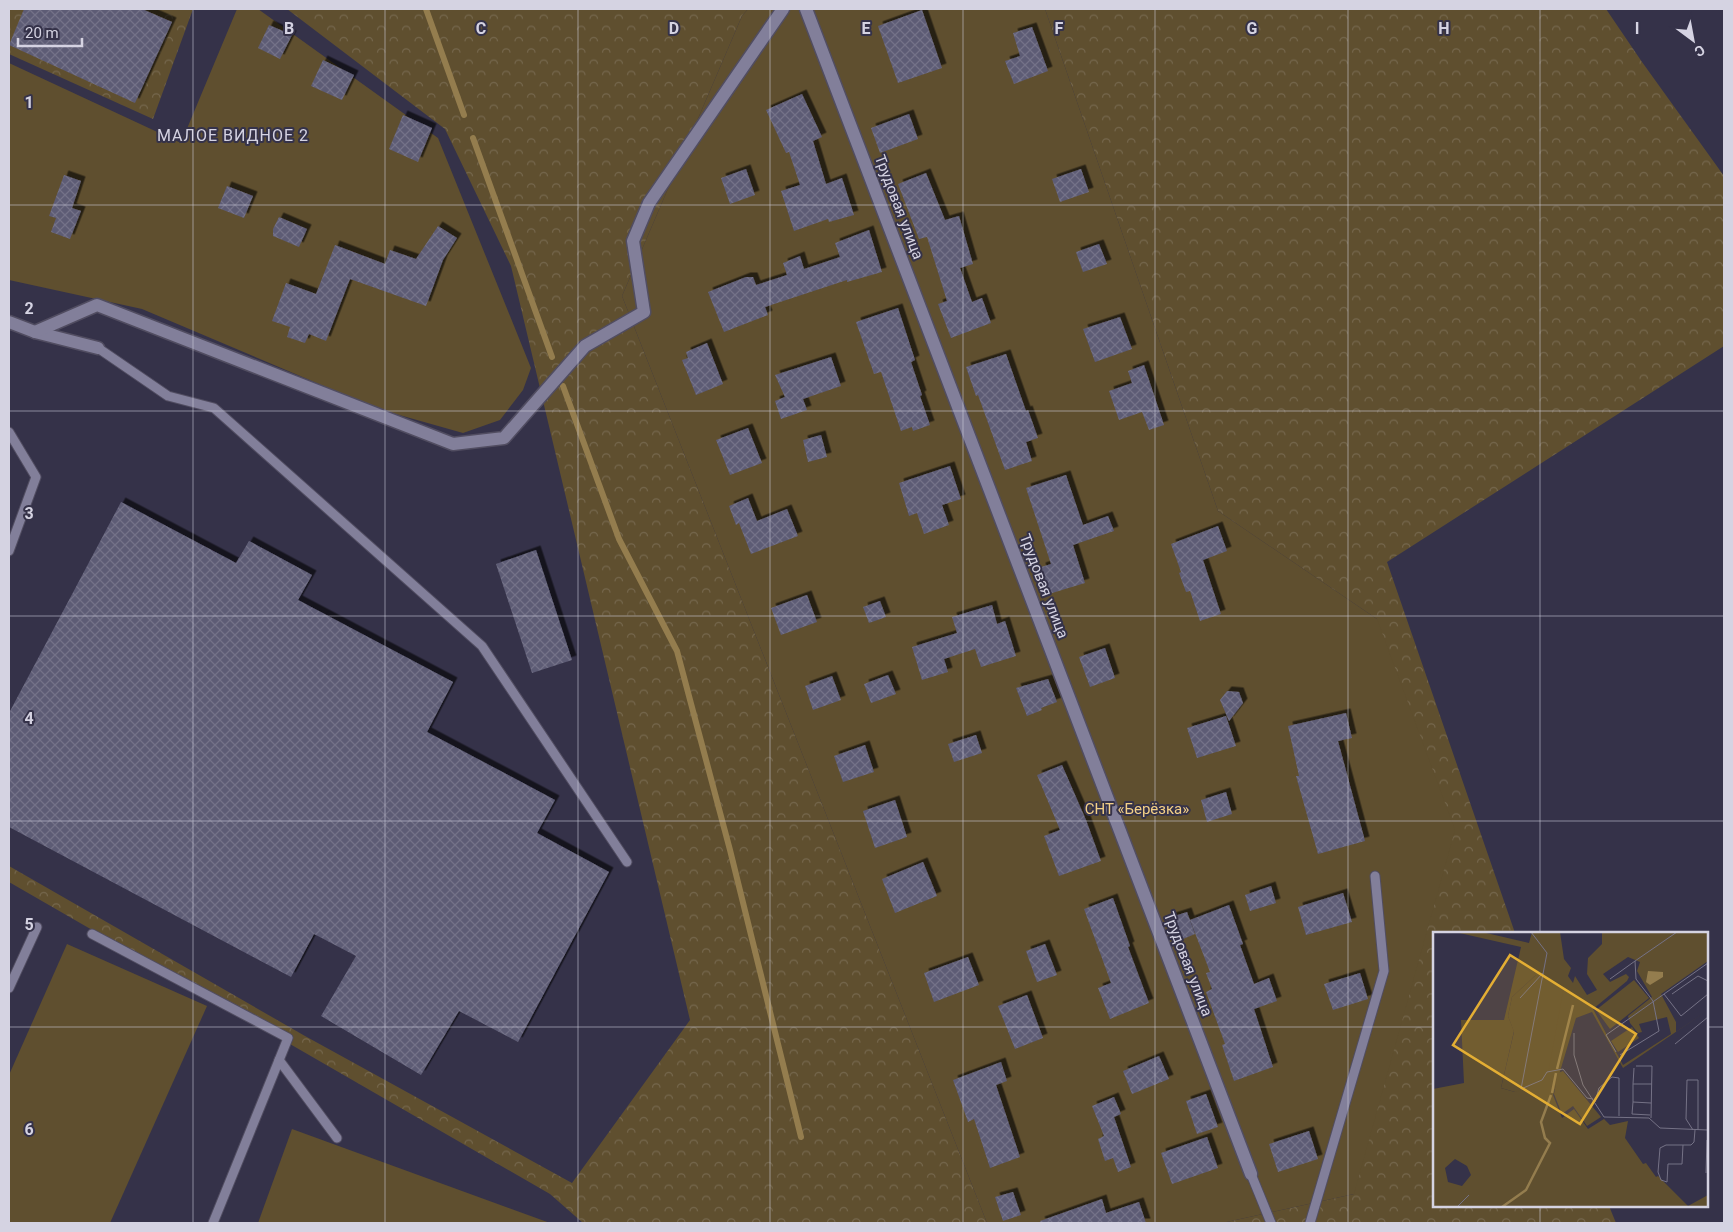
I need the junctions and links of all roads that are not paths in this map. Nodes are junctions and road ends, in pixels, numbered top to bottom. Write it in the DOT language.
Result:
graph roads {
  1 [pos="783,9"];
  2 [pos="806,9"];
  3 [pos="9,322"];
  4 [pos="35,332"];
  5 [pos="98,348"];
  6 [pos="9,432"];
  7 [pos="9,551"];
  8 [pos="627,862"];
  9 [pos="1375,876"];
  10 [pos="37,927"];
  11 [pos="92,934"];
  12 [pos="9,988"];
  13 [pos="279,1060"];
  14 [pos="337,1138"];
  15 [pos="1251,1174"];
  16 [pos="213,1223"];
  17 [pos="1271,1223"];
  18 [pos="1310,1223"];
  1 -- 4 [label="street"];
  2 -- 15 [label="street, Трудовая улица"];
  3 -- 4 [label="street"];
  4 -- 5 [label="street"];
  5 -- 8 [label="lane"];
  6 -- 7 [label="lane"];
  9 -- 18 [label="lane"];
  10 -- 12 [label="lane"];
  11 -- 13 [label="lane"];
  13 -- 14 [label="lane"];
  13 -- 16 [label="lane"];
  15 -- 17 [label="lane"];
}
